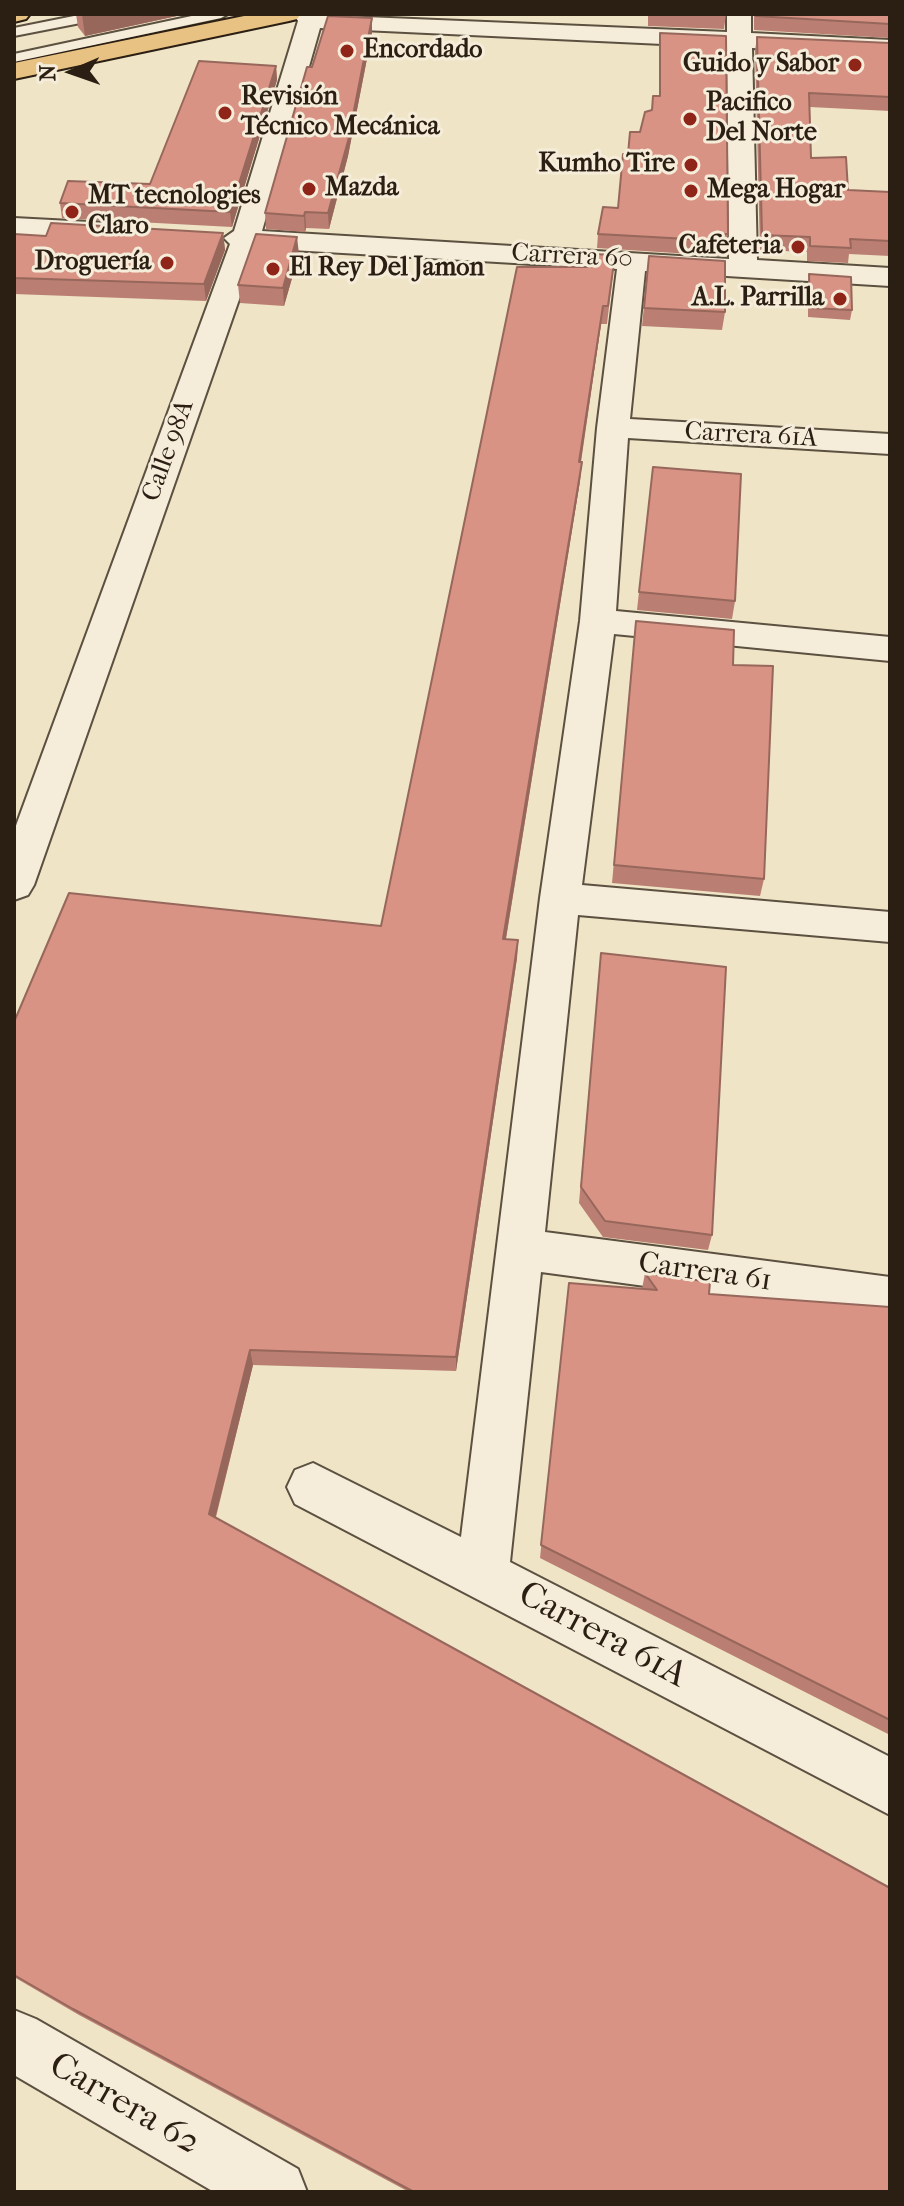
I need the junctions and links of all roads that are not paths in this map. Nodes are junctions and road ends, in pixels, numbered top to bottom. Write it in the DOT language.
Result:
graph roads {
  1 [pos="106,14"];
  2 [pos="221,14"];
  3 [pos="301,16"];
  4 [pos="739,27"];
  5 [pos="14,32"];
  6 [pos="890,47"];
  7 [pos="14,58"];
  8 [pos="14,71"];
  9 [pos="14,226"];
  10 [pos="137,233"];
  11 [pos="230,237"];
  12 [pos="632,261"];
  13 [pos="743,267"];
  14 [pos="890,277"];
  15 [pos="613,428"];
  16 [pos="890,444"];
  17 [pos="598,621"];
  18 [pos="890,649"];
  19 [pos="14,885"];
  20 [pos="560,898"];
  21 [pos="890,927"];
  22 [pos="520,1249"];
  23 [pos="890,1298"];
  24 [pos="313,1487"];
  25 [pos="483,1573"];
  26 [pos="890,1787"];
  27 [pos="14,2041"];
  28 [pos="275,2192"];
  1 -- 5 [label="lane"];
  2 -- 7 [label="lane"];
  3 -- 4 [label="street"];
  3 -- 8 [label="main road"];
  3 -- 11 [label="street, Calle 98A"];
  4 -- 6 [label="street"];
  4 -- 13 [label="street"];
  9 -- 10 [label="street"];
  11 -- 12 [label="street, Carrera 60"];
  11 -- 19 [label="street, Calle 98A"];
  12 -- 13 [label="street, Carrera 60"];
  12 -- 15 [label="street"];
  13 -- 14 [label="street, Carrera 60"];
  15 -- 16 [label="street, Carrera 61A"];
  15 -- 17 [label="street"];
  17 -- 18 [label="street"];
  17 -- 20 [label="street"];
  20 -- 21 [label="street"];
  20 -- 22 [label="street"];
  22 -- 23 [label="street, Carrera 61"];
  22 -- 25 [label="street"];
  24 -- 25 [label="street, Carrera 61A"];
  25 -- 26 [label="street, Carrera 61A"];
  27 -- 28 [label="street, Carrera 62"];
}
